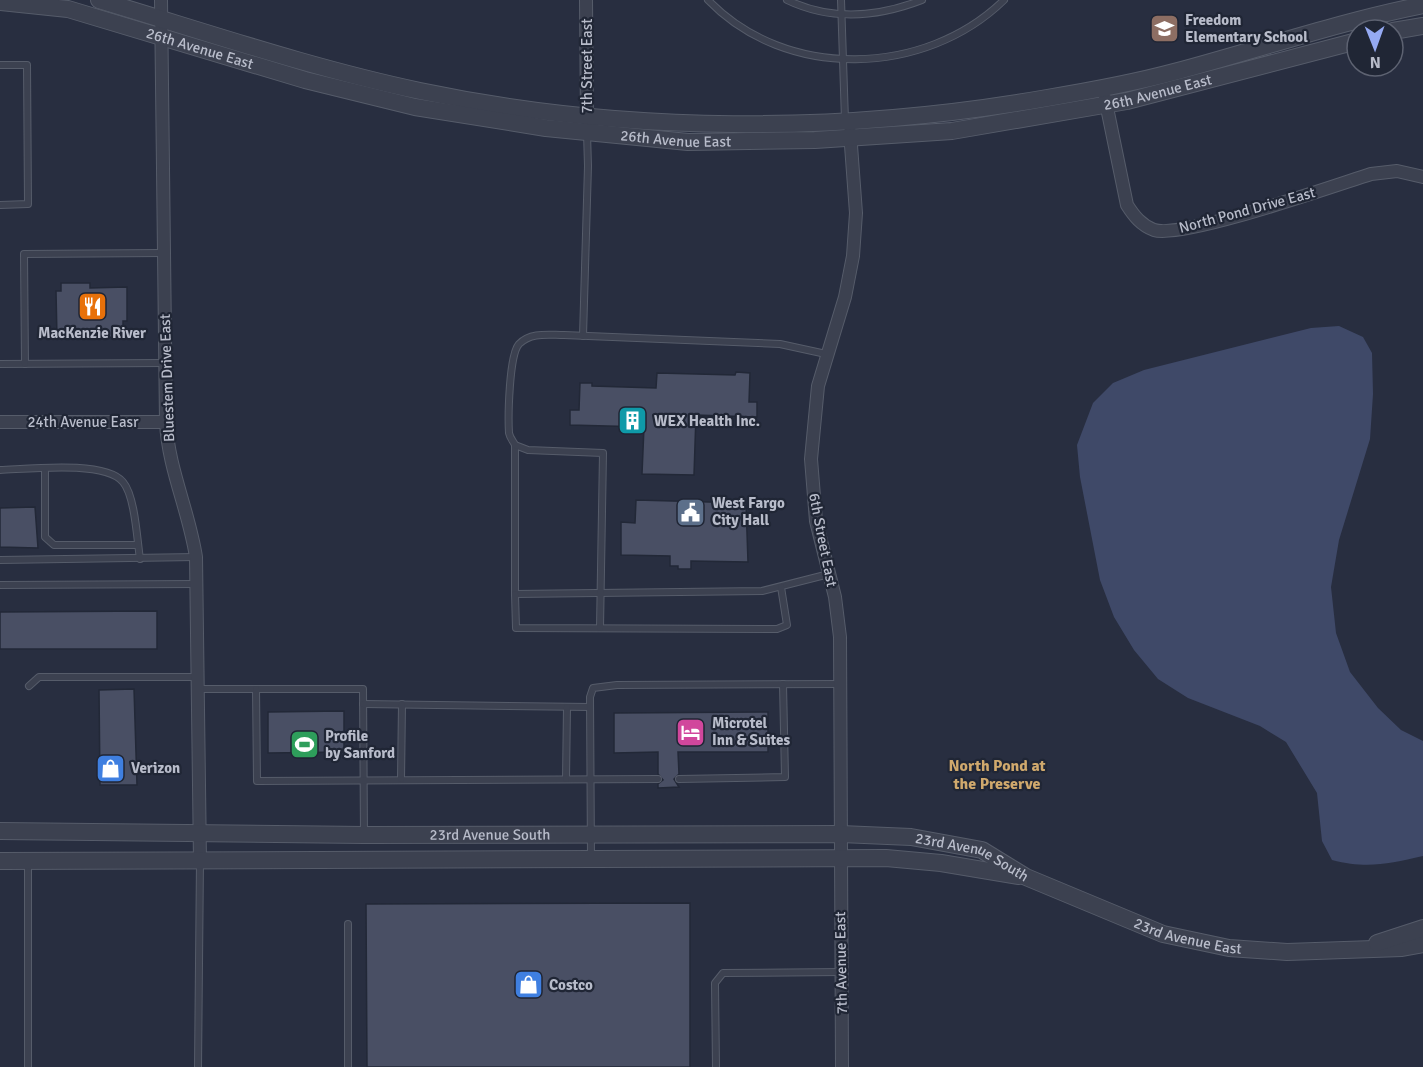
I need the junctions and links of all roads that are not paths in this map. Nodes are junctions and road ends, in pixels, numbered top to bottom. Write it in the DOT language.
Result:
graph roads {
  1 [pos="99,0"];
  2 [pos="161,0"];
  3 [pos="586,0"];
  4 [pos="708,0"];
  5 [pos="842,0"];
  6 [pos="922,0"];
  7 [pos="1004,0"];
  8 [pos="791,1"];
  9 [pos="0,2"];
  10 [pos="1423,5"];
  11 [pos="843,15"];
  12 [pos="160,18"];
  13 [pos="1423,26"];
  14 [pos="1405,30"];
  15 [pos="160,36"];
  16 [pos="1345,44"];
  17 [pos="842,60"];
  18 [pos="0,65"];
  19 [pos="1104,87"];
  20 [pos="1106,104"];
  21 [pos="845,120"];
  22 [pos="587,124"];
  23 [pos="852,137"];
  24 [pos="1423,177"];
  25 [pos="0,205"];
  26 [pos="163,253"];
  27 [pos="583,336"];
  28 [pos="826,354"];
  29 [pos="165,363"];
  30 [pos="0,364"];
  31 [pos="25,364"];
  32 [pos="0,422"];
  33 [pos="166,422"];
  34 [pos="515,445"];
  35 [pos="45,469"];
  36 [pos="0,470"];
  37 [pos="138,545"];
  38 [pos="196,557"];
  39 [pos="140,559"];
  40 [pos="0,560"];
  41 [pos="828,574"];
  42 [pos="196,584"];
  43 [pos="0,585"];
  44 [pos="781,587"];
  45 [pos="601,593"];
  46 [pos="515,594"];
  47 [pos="600,628"];
  48 [pos="199,683"];
  49 [pos="783,684"];
  50 [pos="841,684"];
  51 [pos="29,686"];
  52 [pos="256,689"];
  53 [pos="363,704"];
  54 [pos="402,704"];
  55 [pos="567,707"];
  56 [pos="590,707"];
  57 [pos="679,778"];
  58 [pos="401,779"];
  59 [pos="658,779"];
  60 [pos="363,780"];
  61 [pos="566,780"];
  62 [pos="590,780"];
  63 [pos="0,831"];
  64 [pos="201,834"];
  65 [pos="841,834"];
  66 [pos="364,835"];
  67 [pos="590,835"];
  68 [pos="840,858"];
  69 [pos="591,859"];
  70 [pos="0,861"];
  71 [pos="28,861"];
  72 [pos="200,861"];
  73 [pos="1026,877"];
  74 [pos="348,924"];
  75 [pos="1423,928"];
  76 [pos="1423,944"];
  77 [pos="1359,949"];
  78 [pos="841,972"];
  79 [pos="28,1067"];
  80 [pos="198,1067"];
  81 [pos="348,1067"];
  82 [pos="716,1067"];
  83 [pos="842,1067"];
  1 -- 12 [label="street, 26th Avenue East"];
  2 -- 12 [label="street, Bluestem Drive East"];
  3 -- 22 [label="street, 7th Street East"];
  4 -- 17 [label="lane"];
  5 -- 11 [label="lane"];
  6 -- 11 [label="lane"];
  7 -- 17 [label="lane"];
  8 -- 11 [label="lane"];
  9 -- 15 [label="street, 26th Avenue East"];
  10 -- 19 [label="street, 26th Avenue East"];
  11 -- 17 [label="lane"];
  12 -- 15 [label="street, Bluestem Drive East"];
  12 -- 22 [label="street, 26th Avenue East"];
  13 -- 14 [label="street"];
  15 -- 22 [label="street, 26th Avenue East"];
  15 -- 26 [label="street, Bluestem Drive East"];
  16 -- 20 [label="street, 26th Avenue East"];
  17 -- 21 [label="lane"];
  18 -- 25 [label="lane"];
  19 -- 20 [label="street, North Pond Drive East"];
  19 -- 21 [label="street, 26th Avenue East"];
  20 -- 23 [label="street, 26th Avenue East"];
  20 -- 24 [label="street, North Pond Drive East"];
  21 -- 22 [label="street, 26th Avenue East"];
  21 -- 23 [label="street, 6th Street East"];
  22 -- 23 [label="street, 26th Avenue East"];
  22 -- 27 [label="lane"];
  23 -- 28 [label="street, 6th Street East"];
  26 -- 29 [label="street, Bluestem Drive East"];
  26 -- 31 [label="lane"];
  27 -- 28 [label="lane"];
  27 -- 34 [label="lane"];
  28 -- 41 [label="street, 6th Street East"];
  29 -- 31 [label="lane"];
  29 -- 33 [label="street, Bluestem Drive East"];
  30 -- 31 [label="lane"];
  32 -- 33 [label="street, 24th Avenue Easr"];
  33 -- 38 [label="street, Bluestem Drive East"];
  34 -- 45 [label="lane"];
  34 -- 46 [label="lane"];
  35 -- 36 [label="lane"];
  35 -- 37 [label="lane"];
  35 -- 37 [label="lane"];
  37 -- 39 [label="lane"];
  38 -- 39 [label="lane"];
  38 -- 42 [label="street, Bluestem Drive East"];
  39 -- 40 [label="lane"];
  41 -- 44 [label="lane"];
  41 -- 50 [label="street, 6th Street East"];
  42 -- 43 [label="lane"];
  42 -- 48 [label="street, Bluestem Drive East"];
  44 -- 45 [label="lane"];
  44 -- 47 [label="lane"];
  45 -- 46 [label="lane"];
  45 -- 47 [label="lane"];
  46 -- 47 [label="lane"];
  48 -- 51 [label="lane"];
  48 -- 52 [label="lane"];
  48 -- 64 [label="street, Bluestem Drive East"];
  49 -- 50 [label="lane"];
  49 -- 56 [label="lane"];
  49 -- 57 [label="lane"];
  50 -- 65 [label="street, 6th Street East"];
  52 -- 53 [label="lane"];
  52 -- 60 [label="lane"];
  53 -- 54 [label="lane"];
  53 -- 60 [label="lane"];
  54 -- 55 [label="lane"];
  54 -- 58 [label="lane"];
  55 -- 56 [label="lane"];
  55 -- 61 [label="lane"];
  56 -- 62 [label="lane"];
  58 -- 60 [label="lane"];
  58 -- 61 [label="lane"];
  59 -- 62 [label="lane"];
  60 -- 66 [label="lane"];
  61 -- 62 [label="lane"];
  62 -- 67 [label="lane"];
  63 -- 64 [label="street, 23rd Avenue South"];
  64 -- 66 [label="street, 23rd Avenue South"];
  64 -- 72 [label="street, Bluestem Drive East"];
  65 -- 67 [label="street, 23rd Avenue South"];
  65 -- 68 [label="street, 6th Street East"];
  65 -- 73 [label="street, 23rd Avenue South"];
  66 -- 67 [label="street, 23rd Avenue South"];
  67 -- 69 [label="lane"];
  68 -- 69 [label="street, 23rd Avenue South"];
  68 -- 73 [label="street, 23rd Avenue South"];
  68 -- 78 [label="street, 7th Avenue East"];
  69 -- 72 [label="street, 23rd Avenue South"];
  70 -- 71 [label="street, 23rd Avenue South"];
  71 -- 72 [label="street, 23rd Avenue South"];
  71 -- 79 [label="lane"];
  72 -- 80 [label="lane"];
  73 -- 77 [label="street, 23rd Avenue East"];
  74 -- 81 [label="lane"];
  75 -- 77 [label="street, 23rd Avenue East"];
  76 -- 77 [label="street, 23rd Avenue East"];
  78 -- 82 [label="lane"];
  78 -- 83 [label="street, 7th Avenue East"];
}
